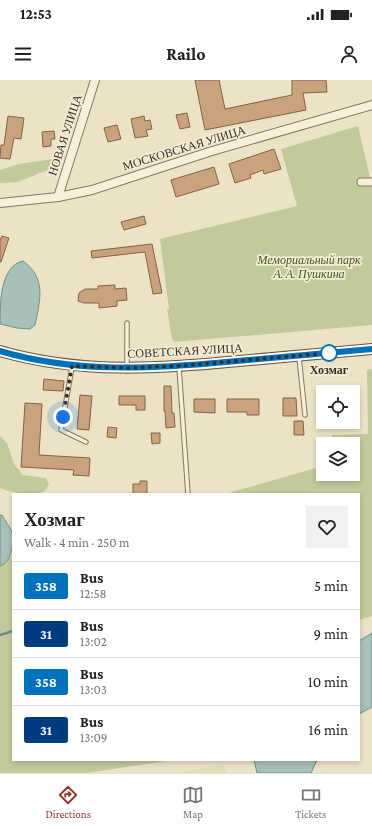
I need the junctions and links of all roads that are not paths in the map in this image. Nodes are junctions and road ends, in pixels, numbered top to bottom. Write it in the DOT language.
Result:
graph roads {
  1 [pos="95,80"];
  2 [pos="372,105"];
  3 [pos="360,182"];
  4 [pos="372,182"];
  5 [pos="58,197"];
  6 [pos="0,203"];
  7 [pos="127,323"];
  8 [pos="372,349"];
  9 [pos="0,351"];
  10 [pos="299,356"];
  11 [pos="72,366"];
  12 [pos="179,366"];
  13 [pos="127,368"];
  14 [pos="305,416"];
  15 [pos="86,442"];
  16 [pos="188,493"];
  1 -- 5 [label="street, НОВАЯ УЛИЦА"];
  2 -- 5 [label="street, МОСКОВСКАЯ УЛИЦА"];
  3 -- 4 [label="street"];
  5 -- 6 [label="street, МОСКОВСКАЯ УЛИЦА"];
  7 -- 13 [label="lane"];
  8 -- 10 [label="main road, СОВЕТСКАЯ УЛИЦА"];
  9 -- 11 [label="main road, СОВЕТСКАЯ УЛИЦА"];
  10 -- 12 [label="main road, СОВЕТСКАЯ УЛИЦА"];
  10 -- 14 [label="lane"];
  11 -- 13 [label="main road, СОВЕТСКАЯ УЛИЦА"];
  11 -- 15 [label="lane"];
  12 -- 13 [label="main road, СОВЕТСКАЯ УЛИЦА"];
  12 -- 16 [label="lane"];
}
